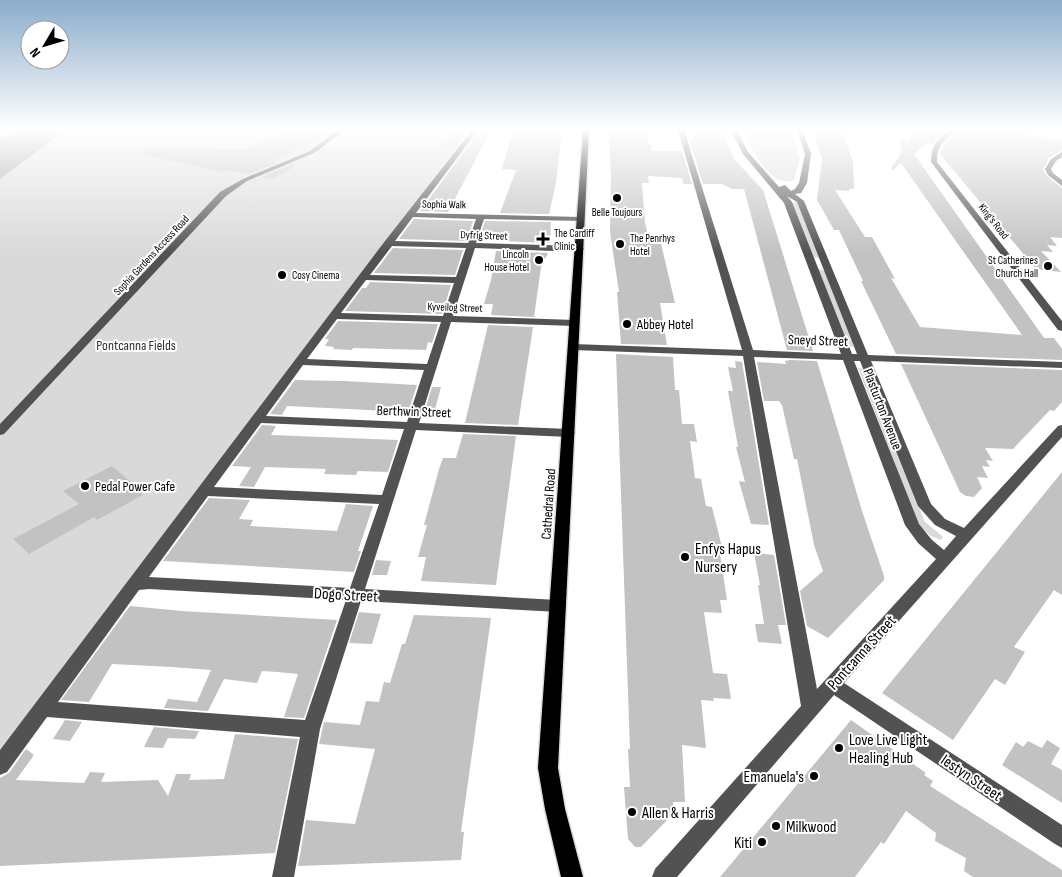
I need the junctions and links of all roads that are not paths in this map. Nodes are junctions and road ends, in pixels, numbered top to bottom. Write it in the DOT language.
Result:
graph roads {
  1 [pos="267,171"];
  2 [pos="445,171"];
  3 [pos="584,171"];
  4 [pos="693,171"];
  5 [pos="762,171"];
  6 [pos="805,171"];
  7 [pos="941,171"];
  8 [pos="1049,171"];
  9 [pos="771,181"];
  10 [pos="1062,184"];
  11 [pos="790,198"];
  12 [pos="412,215"];
  13 [pos="481,216"];
  14 [pos="581,219"];
  15 [pos="388,243"];
  16 [pos="472,246"];
  17 [pos="580,249"];
  18 [pos="363,277"];
  19 [pos="460,280"];
  20 [pos="334,316"];
  21 [pos="446,320"];
  22 [pos="575,323"];
  23 [pos="1062,328"];
  24 [pos="574,346"];
  25 [pos="748,352"];
  26 [pos="848,357"];
  27 [pos="864,357"];
  28 [pos="300,362"];
  29 [pos="1062,366"];
  30 [pos="430,367"];
  31 [pos="257,419"];
  32 [pos="411,426"];
  33 [pos="1062,429"];
  34 [pos="0,431"];
  35 [pos="569,433"];
  36 [pos="204,491"];
  37 [pos="386,500"];
  38 [pos="966,535"];
  39 [pos="946,558"];
  40 [pos="135,585"];
  41 [pos="356,594"];
  42 [pos="558,606"];
  43 [pos="832,684"];
  44 [pos="811,708"];
  45 [pos="42,709"];
  46 [pos="311,729"];
  47 [pos="0,766"];
  48 [pos="1062,837"];
  49 [pos="283,877"];
  50 [pos="572,877"];
  51 [pos="663,877"];
  1 -- 34 [label="street, Sophia Gardens Access Road"];
  2 -- 12 [label="street, Sophia Walk"];
  3 -- 14 [label="main road, Cathedral Road"];
  4 -- 25 [label="street"];
  5 -- 9 [label="street"];
  6 -- 11 [label="street"];
  7 -- 23 [label="street, King's Road"];
  8 -- 10 [label="street"];
  9 -- 11 [label="street"];
  9 -- 11 [label="street"];
  11 -- 26 [label="street, Plasturton Avenue"];
  11 -- 27 [label="street, Plasturton Avenue"];
  12 -- 13 [label="street, Sophia Walk"];
  12 -- 15 [label="street"];
  13 -- 14 [label="street, Sophia Walk"];
  13 -- 16 [label="street"];
  14 -- 17 [label="main road, Cathedral Road"];
  15 -- 16 [label="street, Dyfrig Street"];
  15 -- 18 [label="street"];
  16 -- 17 [label="street, Dyfrig Street"];
  16 -- 19 [label="street"];
  17 -- 22 [label="main road, Cathedral Road"];
  18 -- 19 [label="street"];
  18 -- 20 [label="street"];
  19 -- 21 [label="street"];
  20 -- 21 [label="street, Kyveilog Street"];
  20 -- 28 [label="street"];
  21 -- 22 [label="street, Kyveilog Street"];
  21 -- 30 [label="street"];
  22 -- 24 [label="main road, Cathedral Road"];
  24 -- 25 [label="street, Sneyd Street"];
  24 -- 35 [label="main road, Cathedral Road"];
  25 -- 26 [label="street, Sneyd Street"];
  25 -- 44 [label="street"];
  26 -- 27 [label="street, Sneyd Street"];
  26 -- 39 [label="street, Plasturton Avenue"];
  27 -- 29 [label="street, Sneyd Street"];
  27 -- 38 [label="street, Plasturton Avenue"];
  28 -- 30 [label="street"];
  28 -- 31 [label="street"];
  30 -- 32 [label="street"];
  31 -- 32 [label="street, Berthwin Street"];
  31 -- 36 [label="street"];
  32 -- 35 [label="street, Berthwin Street"];
  32 -- 37 [label="street"];
  33 -- 38 [label="street, Pontcanna Street"];
  35 -- 42 [label="main road, Cathedral Road"];
  36 -- 37 [label="street"];
  36 -- 40 [label="street"];
  37 -- 41 [label="street"];
  38 -- 39 [label="street, Pontcanna Street"];
  39 -- 43 [label="street, Pontcanna Street"];
  40 -- 41 [label="street, Dogo Street"];
  40 -- 45 [label="street"];
  41 -- 42 [label="street, Dogo Street"];
  41 -- 46 [label="street"];
  42 -- 50 [label="main road, Cathedral Road"];
  43 -- 44 [label="street, Pontcanna Street"];
  43 -- 48 [label="street, Iestyn Street"];
  44 -- 51 [label="street, Pontcanna Street"];
  45 -- 46 [label="street"];
  45 -- 47 [label="street"];
  46 -- 49 [label="street"];
}
